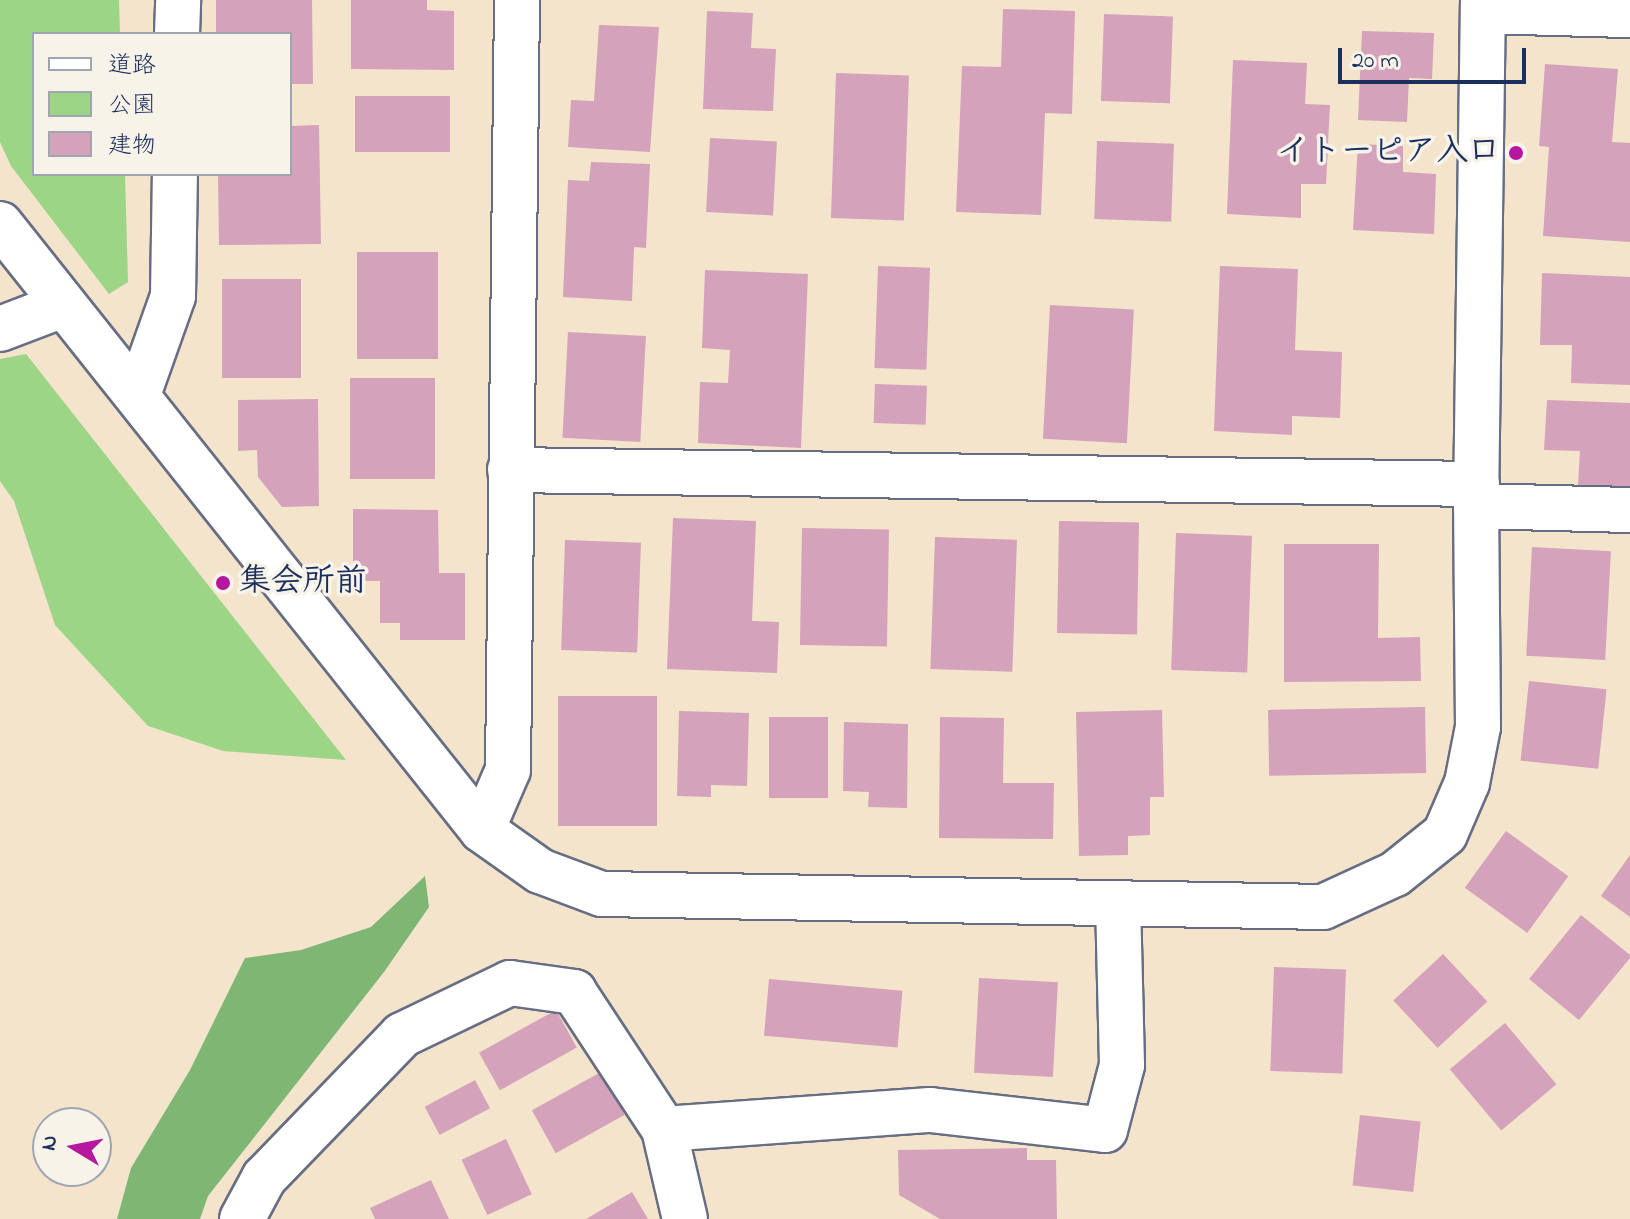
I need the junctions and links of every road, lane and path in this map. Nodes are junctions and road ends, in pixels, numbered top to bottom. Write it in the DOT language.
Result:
graph roads {
  1 [pos="178,0"];
  2 [pos="517,0"];
  3 [pos="1483,6"];
  4 [pos="1630,15"];
  5 [pos="177,32"];
  6 [pos="175,176"];
  7 [pos="0,224"];
  8 [pos="63,305"];
  9 [pos="0,329"];
  10 [pos="138,395"];
  11 [pos="510,470"];
  12 [pos="1477,495"];
  13 [pos="1630,510"];
  14 [pos="482,830"];
  15 [pos="1118,903"];
  16 [pos="664,1129"];
  17 [pos="242,1219"];
  18 [pos="685,1219"];
  1 -- 5 [label="street"];
  2 -- 11 [label="street"];
  3 -- 4 [label="street"];
  3 -- 12 [label="street"];
  6 -- 10 [label="street"];
  7 -- 8 [label="street"];
  8 -- 9 [label="street"];
  8 -- 10 [label="street"];
  10 -- 14 [label="street"];
  11 -- 12 [label="street"];
  11 -- 14 [label="street"];
  12 -- 13 [label="street"];
  12 -- 15 [label="street"];
  14 -- 15 [label="street"];
  15 -- 16 [label="street"];
  16 -- 17 [label="street"];
  16 -- 18 [label="street"];
}
